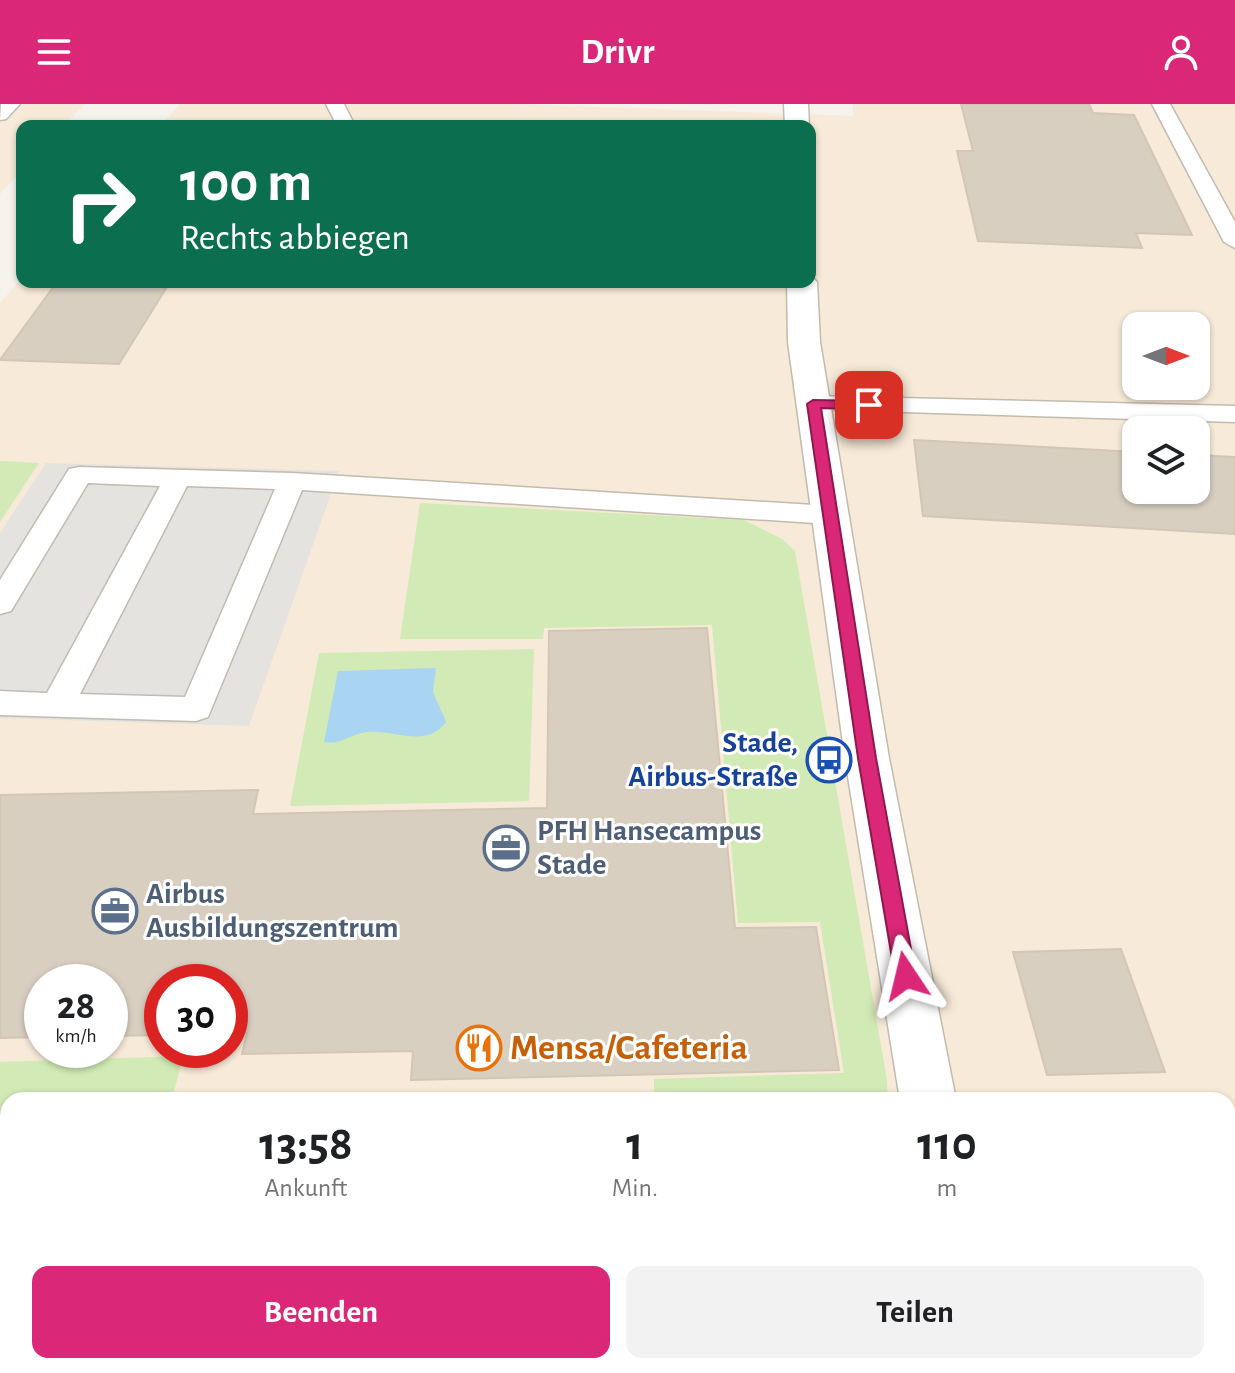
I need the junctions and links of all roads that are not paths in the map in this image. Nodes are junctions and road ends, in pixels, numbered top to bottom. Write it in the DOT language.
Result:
graph roads {
  1 [pos="11,104"];
  2 [pos="1161,104"];
  3 [pos="0,115"];
  4 [pos="1235,242"];
  5 [pos="802,288"];
  6 [pos="813,404"];
  7 [pos="1235,414"];
  8 [pos="178,478"];
  9 [pos="292,481"];
  10 [pos="830,515"];
  11 [pos="0,604"];
  12 [pos="0,703"];
  13 [pos="57,705"];
  14 [pos="927,1092"];
  1 -- 3 [label="lane"];
  2 -- 4 [label="lane"];
  5 -- 6 [label="street"];
  6 -- 7 [label="lane"];
  6 -- 10 [label="street"];
  8 -- 9 [label="lane"];
  8 -- 11 [label="lane"];
  8 -- 13 [label="lane"];
  9 -- 10 [label="lane"];
  9 -- 13 [label="lane"];
  10 -- 14 [label="street"];
  12 -- 13 [label="lane"];
}
